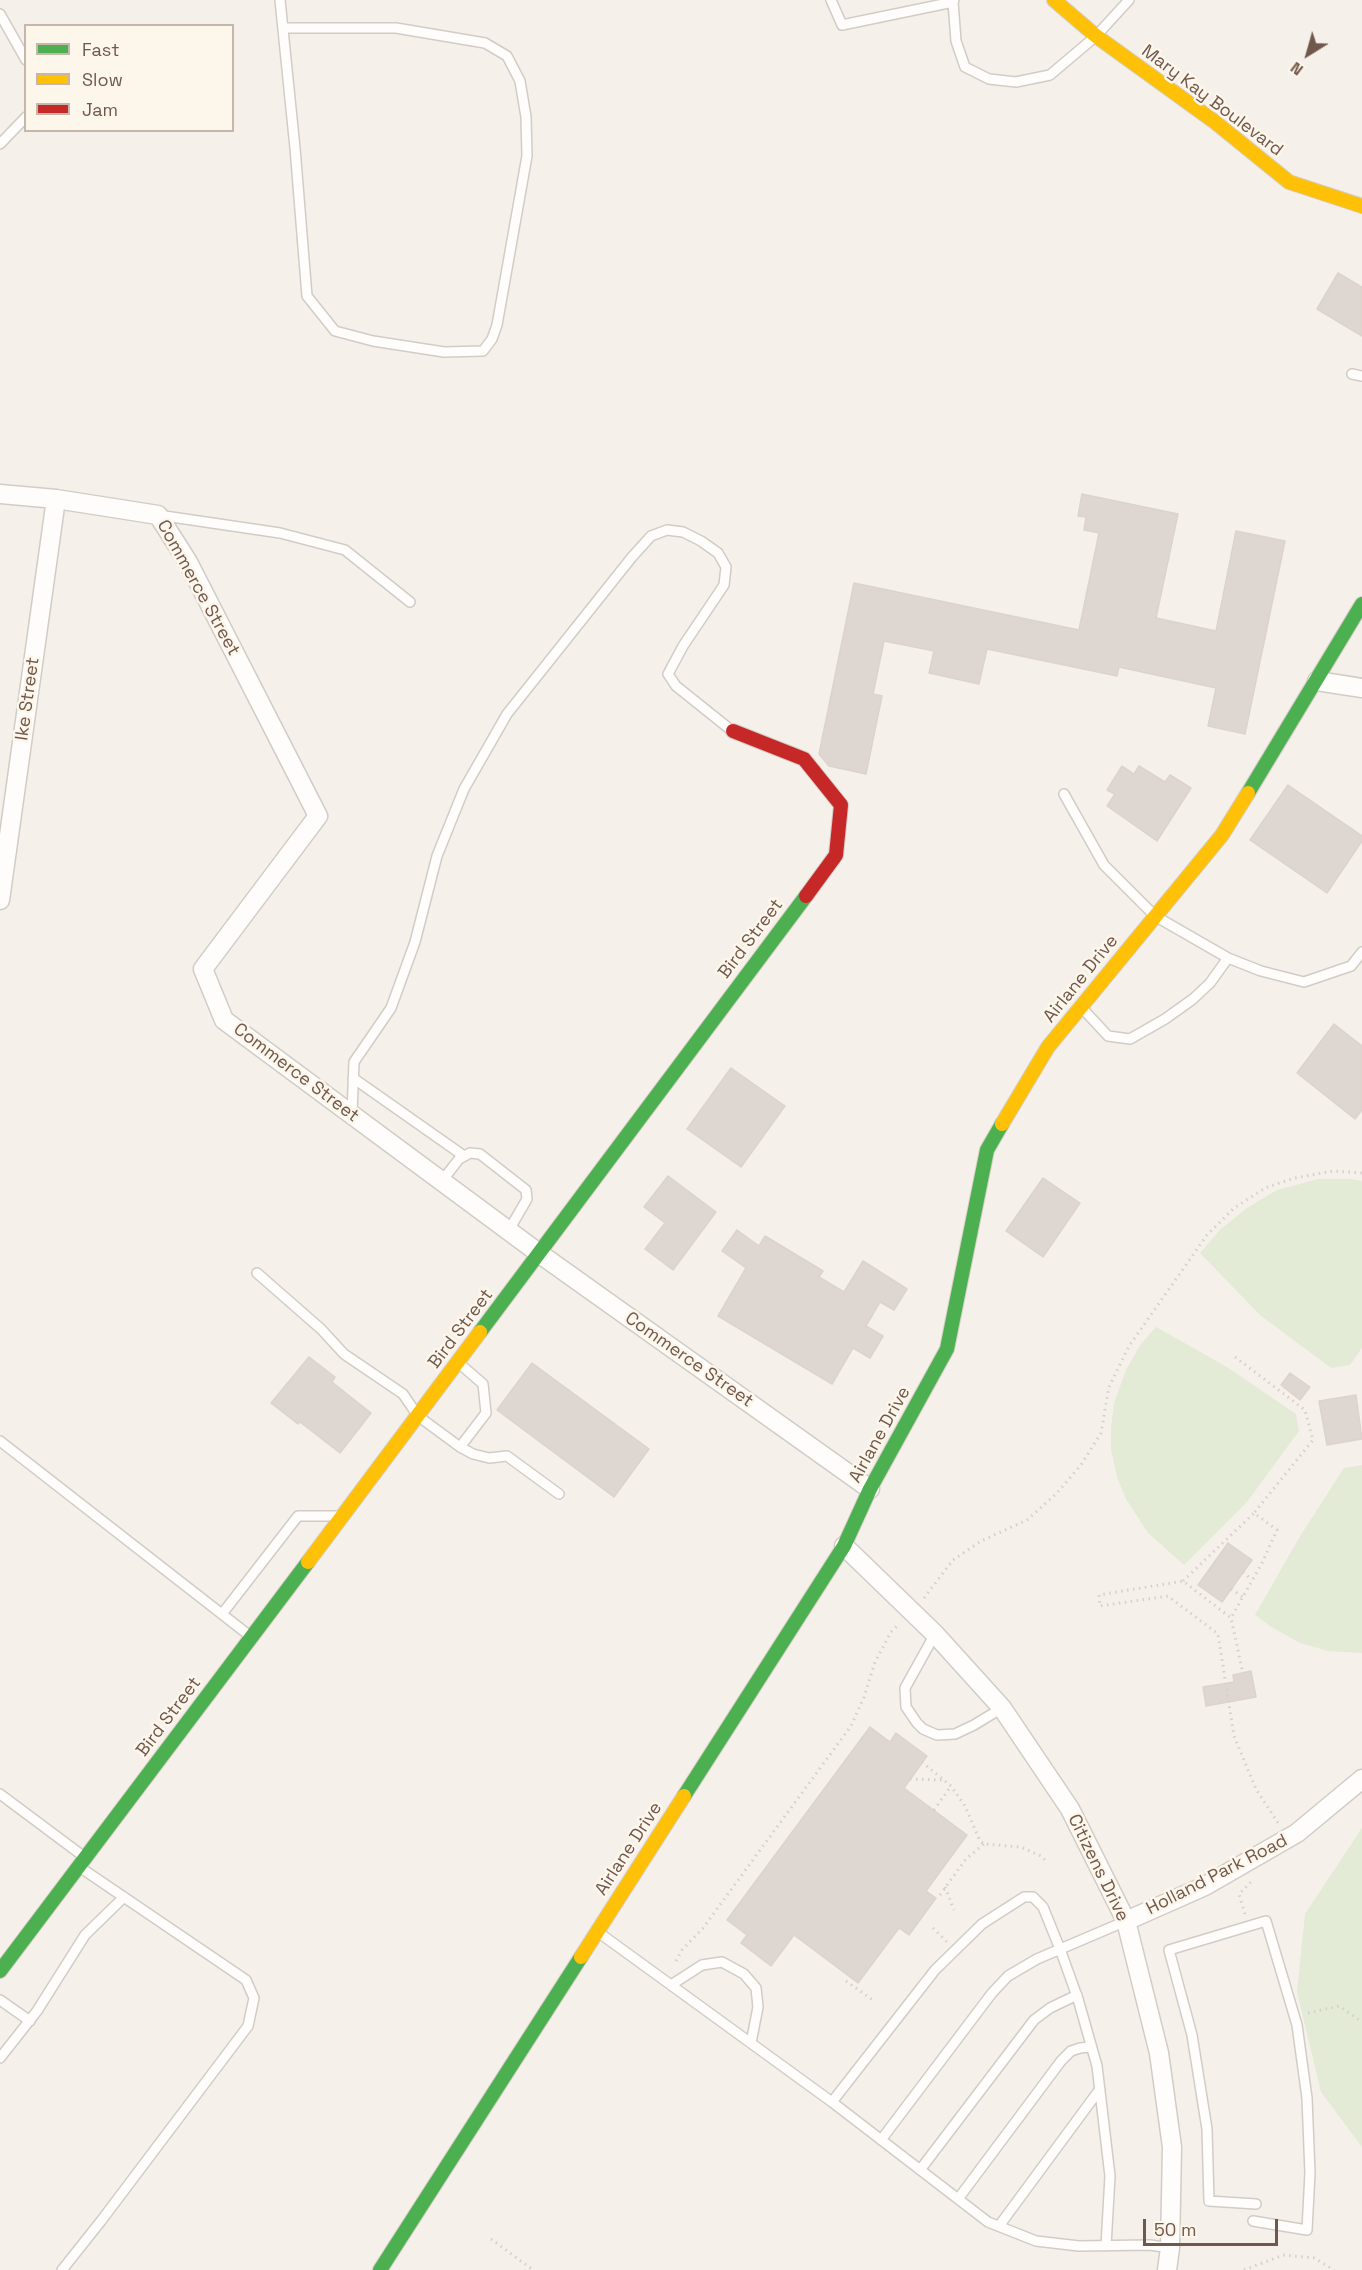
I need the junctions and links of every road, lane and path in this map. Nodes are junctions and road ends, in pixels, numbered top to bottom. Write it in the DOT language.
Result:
graph roads {
  1 [pos="280,0"];
  2 [pos="831,0"];
  3 [pos="1054,0"];
  4 [pos="1129,0"];
  5 [pos="953,1"];
  6 [pos="0,14"];
  7 [pos="283,28"];
  8 [pos="1096,36"];
  9 [pos="24,56"];
  10 [pos="24,119"];
  11 [pos="0,144"];
  12 [pos="1362,206"];
  13 [pos="0,494"];
  14 [pos="57,499"];
  15 [pos="158,515"];
  16 [pos="410,602"];
  17 [pos="1362,604"];
  18 [pos="1317,681"];
  19 [pos="1362,688"];
  20 [pos="733,731"];
  21 [pos="1064,794"];
  22 [pos="0,900"];
  23 [pos="1155,916"];
  24 [pos="1362,952"];
  25 [pos="1228,958"];
  26 [pos="1081,1007"];
  27 [pos="353,1078"];
  28 [pos="352,1114"];
  29 [pos="464,1156"];
  30 [pos="1362,1173"];
  31 [pos="442,1181"];
  32 [pos="508,1230"];
  33 [pos="540,1254"];
  34 [pos="256,1273"];
  35 [pos="1235,1357"];
  36 [pos="458,1363"];
  37 [pos="418,1416"];
  38 [pos="0,1441"];
  39 [pos="460,1447"];
  40 [pos="870,1489"];
  41 [pos="559,1494"];
  42 [pos="1254,1513"];
  43 [pos="342,1516"];
  44 [pos="844,1546"];
  45 [pos="1243,1572"];
  46 [pos="1252,1580"];
  47 [pos="1183,1581"];
  48 [pos="1231,1589"];
  49 [pos="1243,1597"];
  50 [pos="913,1612"];
  51 [pos="222,1614"];
  52 [pos="1231,1618"];
  53 [pos="935,1634"];
  54 [pos="251,1637"];
  55 [pos="1242,1669"];
  56 [pos="1002,1708"];
  57 [pos="922,1762"];
  58 [pos="910,1779"];
  59 [pos="1362,1779"];
  60 [pos="945,1780"];
  61 [pos="951,1786"];
  62 [pos="0,1794"];
  63 [pos="934,1810"];
  64 [pos="1278,1823"];
  65 [pos="984,1844"];
  66 [pos="1046,1861"];
  67 [pos="82,1862"];
  68 [pos="1258,1878"];
  69 [pos="945,1887"];
  70 [pos="940,1895"];
  71 [pos="124,1897"];
  72 [pos="954,1910"];
  73 [pos="1126,1922"];
  74 [pos="1249,1926"];
  75 [pos="933,1928"];
  76 [pos="597,1932"];
  77 [pos="1060,1949"];
  78 [pos="954,1951"];
  79 [pos="676,1961"];
  80 [pos="0,1971"];
  81 [pos="846,1980"];
  82 [pos="671,1985"];
  83 [pos="1077,1995"];
  84 [pos="0,2000"];
  85 [pos="874,2001"];
  86 [pos="1294,2016"];
  87 [pos="30,2021"];
  88 [pos="1362,2022"];
  89 [pos="751,2043"];
  90 [pos="1091,2047"];
  91 [pos="0,2058"];
  92 [pos="1100,2089"];
  93 [pos="832,2102"];
  94 [pos="881,2140"];
  95 [pos="920,2170"];
  96 [pos="958,2199"];
  97 [pos="1257,2204"];
  98 [pos="1253,2221"];
  99 [pos="999,2226"];
  100 [pos="491,2239"];
  101 [pos="1106,2246"];
  102 [pos="1170,2248"];
  103 [pos="62,2270"];
  104 [pos="380,2270"];
  105 [pos="533,2270"];
  106 [pos="1167,2270"];
  107 [pos="1244,2270"];
  108 [pos="1334,2270"];
  1 -- 7 [label="lane"];
  2 -- 5 [label="lane"];
  3 -- 8 [label="street, Mary Kay Boulevard"];
  4 -- 8 [label="lane"];
  5 -- 8 [label="lane"];
  6 -- 9 [label="lane"];
  7 -- 7 [label="lane"];
  8 -- 12 [label="street, Mary Kay Boulevard"];
  10 -- 11 [label="lane"];
  13 -- 14 [label="street, Commerce Street"];
  14 -- 15 [label="street, Commerce Street"];
  14 -- 22 [label="street, Ike Street"];
  15 -- 16 [label="lane"];
  15 -- 28 [label="street, Commerce Street"];
  17 -- 18 [label="street, Airlane Drive"];
  18 -- 19 [label="street"];
  18 -- 23 [label="street, Airlane Drive"];
  20 -- 27 [label="lane"];
  20 -- 33 [label="street, Bird Street"];
  21 -- 23 [label="lane"];
  23 -- 25 [label="lane"];
  23 -- 26 [label="street, Airlane Drive"];
  24 -- 25 [label="lane"];
  25 -- 26 [label="lane"];
  26 -- 40 [label="street, Airlane Drive"];
  27 -- 28 [label="lane"];
  27 -- 29 [label="lane"];
  28 -- 31 [label="street, Commerce Street"];
  29 -- 31 [label="lane"];
  29 -- 32 [label="lane"];
  30 -- 50 [label="path"];
  31 -- 32 [label="street, Commerce Street"];
  32 -- 33 [label="street, Commerce Street"];
  33 -- 36 [label="street, Bird Street"];
  33 -- 40 [label="street, Commerce Street"];
  34 -- 37 [label="lane"];
  35 -- 42 [label="path"];
  36 -- 37 [label="street, Bird Street"];
  36 -- 39 [label="lane"];
  37 -- 39 [label="lane"];
  37 -- 43 [label="street, Bird Street"];
  38 -- 51 [label="lane"];
  39 -- 41 [label="lane"];
  40 -- 44 [label="street, Airlane Drive"];
  42 -- 46 [label="path"];
  42 -- 47 [label="path"];
  43 -- 51 [label="lane"];
  43 -- 54 [label="street, Bird Street"];
  44 -- 50 [label="street, Citizens Drive"];
  44 -- 76 [label="street, Airlane Drive"];
  45 -- 46 [label="path"];
  46 -- 49 [label="path"];
  47 -- 52 [label="path"];
  47 -- 64 [label="path"];
  48 -- 49 [label="path"];
  49 -- 52 [label="path"];
  50 -- 53 [label="street, Citizens Drive"];
  50 -- 79 [label="path"];
  51 -- 54 [label="lane"];
  52 -- 55 [label="path"];
  53 -- 56 [label="street, Citizens Drive"];
  53 -- 56 [label="lane"];
  54 -- 67 [label="street, Bird Street"];
  56 -- 73 [label="street, Citizens Drive"];
  57 -- 60 [label="path"];
  58 -- 60 [label="path"];
  59 -- 73 [label="street, Holland Park Road"];
  60 -- 61 [label="path"];
  61 -- 63 [label="path"];
  61 -- 65 [label="path"];
  62 -- 67 [label="lane"];
  65 -- 66 [label="path"];
  65 -- 69 [label="path"];
  67 -- 71 [label="lane"];
  67 -- 80 [label="street, Bird Street"];
  68 -- 74 [label="path"];
  69 -- 70 [label="path"];
  69 -- 72 [label="path"];
  71 -- 87 [label="lane"];
  71 -- 103 [label="lane"];
  73 -- 77 [label="lane"];
  73 -- 102 [label="street, Citizens Drive"];
  74 -- 86 [label="lane"];
  74 -- 97 [label="lane"];
  75 -- 78 [label="path"];
  76 -- 82 [label="lane"];
  76 -- 104 [label="street, Airlane Drive"];
  77 -- 78 [label="lane"];
  77 -- 83 [label="lane"];
  77 -- 94 [label="lane"];
  78 -- 93 [label="lane"];
  81 -- 85 [label="path"];
  82 -- 89 [label="lane"];
  82 -- 89 [label="lane"];
  83 -- 90 [label="lane"];
  83 -- 95 [label="lane"];
  84 -- 87 [label="lane"];
  86 -- 88 [label="path"];
  86 -- 98 [label="lane"];
  87 -- 91 [label="lane"];
  89 -- 93 [label="lane"];
  90 -- 92 [label="lane"];
  90 -- 96 [label="lane"];
  92 -- 99 [label="lane"];
  92 -- 101 [label="lane"];
  93 -- 94 [label="lane"];
  94 -- 95 [label="lane"];
  95 -- 96 [label="lane"];
  96 -- 99 [label="lane"];
  99 -- 101 [label="lane"];
  100 -- 105 [label="path"];
  101 -- 102 [label="lane"];
  102 -- 106 [label="street, Citizens Drive"];
  107 -- 108 [label="path"];
}
